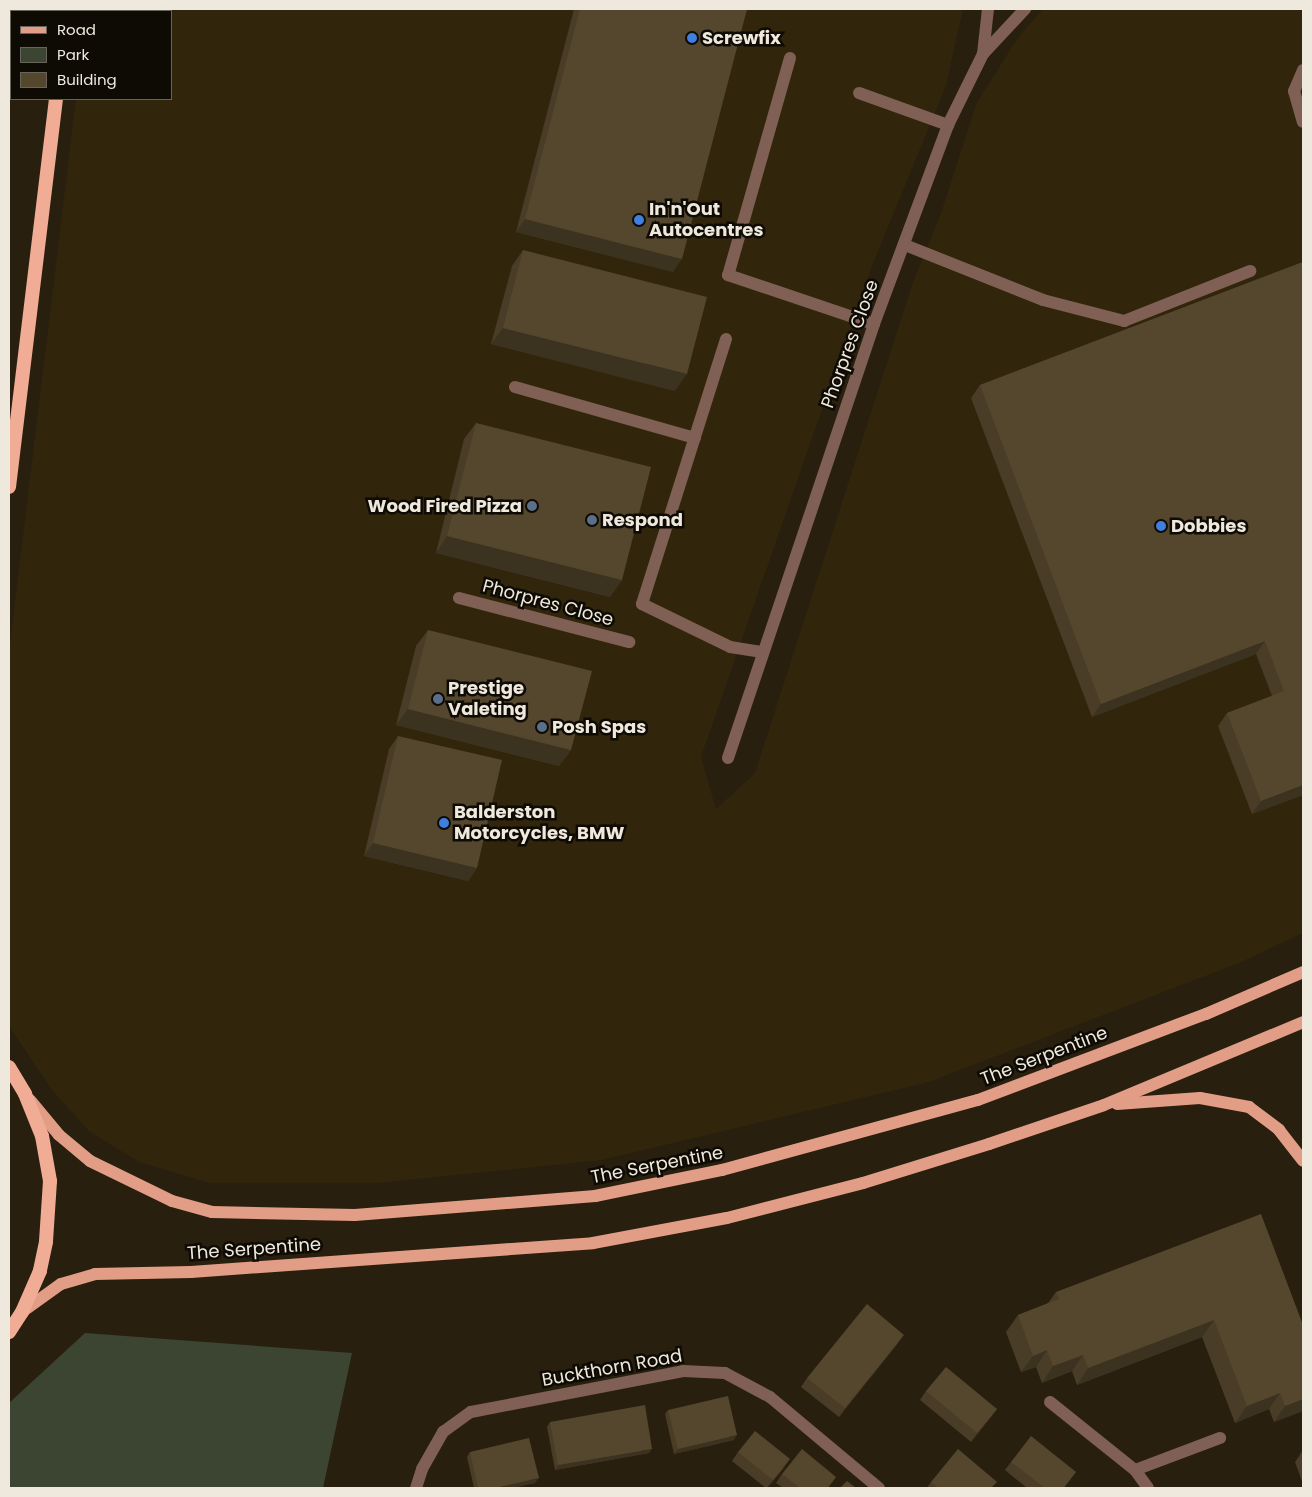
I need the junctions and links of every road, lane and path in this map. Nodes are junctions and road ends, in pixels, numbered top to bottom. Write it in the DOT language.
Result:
graph roads {
  1 [pos="988,9"];
  2 [pos="1025,9"];
  3 [pos="983,54"];
  4 [pos="790,58"];
  5 [pos="1303,70"];
  6 [pos="859,93"];
  7 [pos="56,100"];
  8 [pos="1303,122"];
  9 [pos="948,125"];
  10 [pos="906,245"];
  11 [pos="1250,271"];
  12 [pos="874,324"];
  13 [pos="726,339"];
  14 [pos="514,387"];
  15 [pos="695,438"];
  16 [pos="9,487"];
  17 [pos="459,598"];
  18 [pos="629,642"];
  19 [pos="763,652"];
  20 [pos="728,758"];
  21 [pos="1303,972"];
  22 [pos="1303,1022"];
  23 [pos="9,1067"];
  24 [pos="25,1094"];
  25 [pos="1104,1105"];
  26 [pos="1303,1161"];
  27 [pos="22,1312"];
  28 [pos="9,1332"];
  29 [pos="1050,1402"];
  30 [pos="1220,1438"];
  31 [pos="1135,1470"];
  32 [pos="416,1488"];
  33 [pos="879,1488"];
  34 [pos="1148,1488"];
  1 -- 3 [label="street, Phorpres Close"];
  2 -- 3 [label="street, Phorpres Close"];
  3 -- 9 [label="street, Phorpres Close"];
  4 -- 12 [label="street"];
  5 -- 8 [label="street"];
  6 -- 9 [label="street"];
  7 -- 16 [label="highway"];
  9 -- 10 [label="street, Phorpres Close"];
  10 -- 11 [label="street"];
  10 -- 12 [label="street, Phorpres Close"];
  12 -- 19 [label="street, Phorpres Close"];
  13 -- 15 [label="street, Phorpres Close"];
  14 -- 15 [label="street"];
  15 -- 19 [label="street, Phorpres Close"];
  17 -- 18 [label="street, Phorpres Close"];
  19 -- 20 [label="street, Phorpres Close"];
  21 -- 24 [label="main road, The Serpentine"];
  22 -- 25 [label="main road, The Serpentine"];
  23 -- 24 [label="highway"];
  24 -- 27 [label="highway"];
  25 -- 26 [label="main road"];
  25 -- 27 [label="main road, The Serpentine"];
  27 -- 28 [label="highway"];
  29 -- 31 [label="street"];
  30 -- 31 [label="street"];
  31 -- 34 [label="street"];
  32 -- 33 [label="street, Buckthorn Road"];
}
